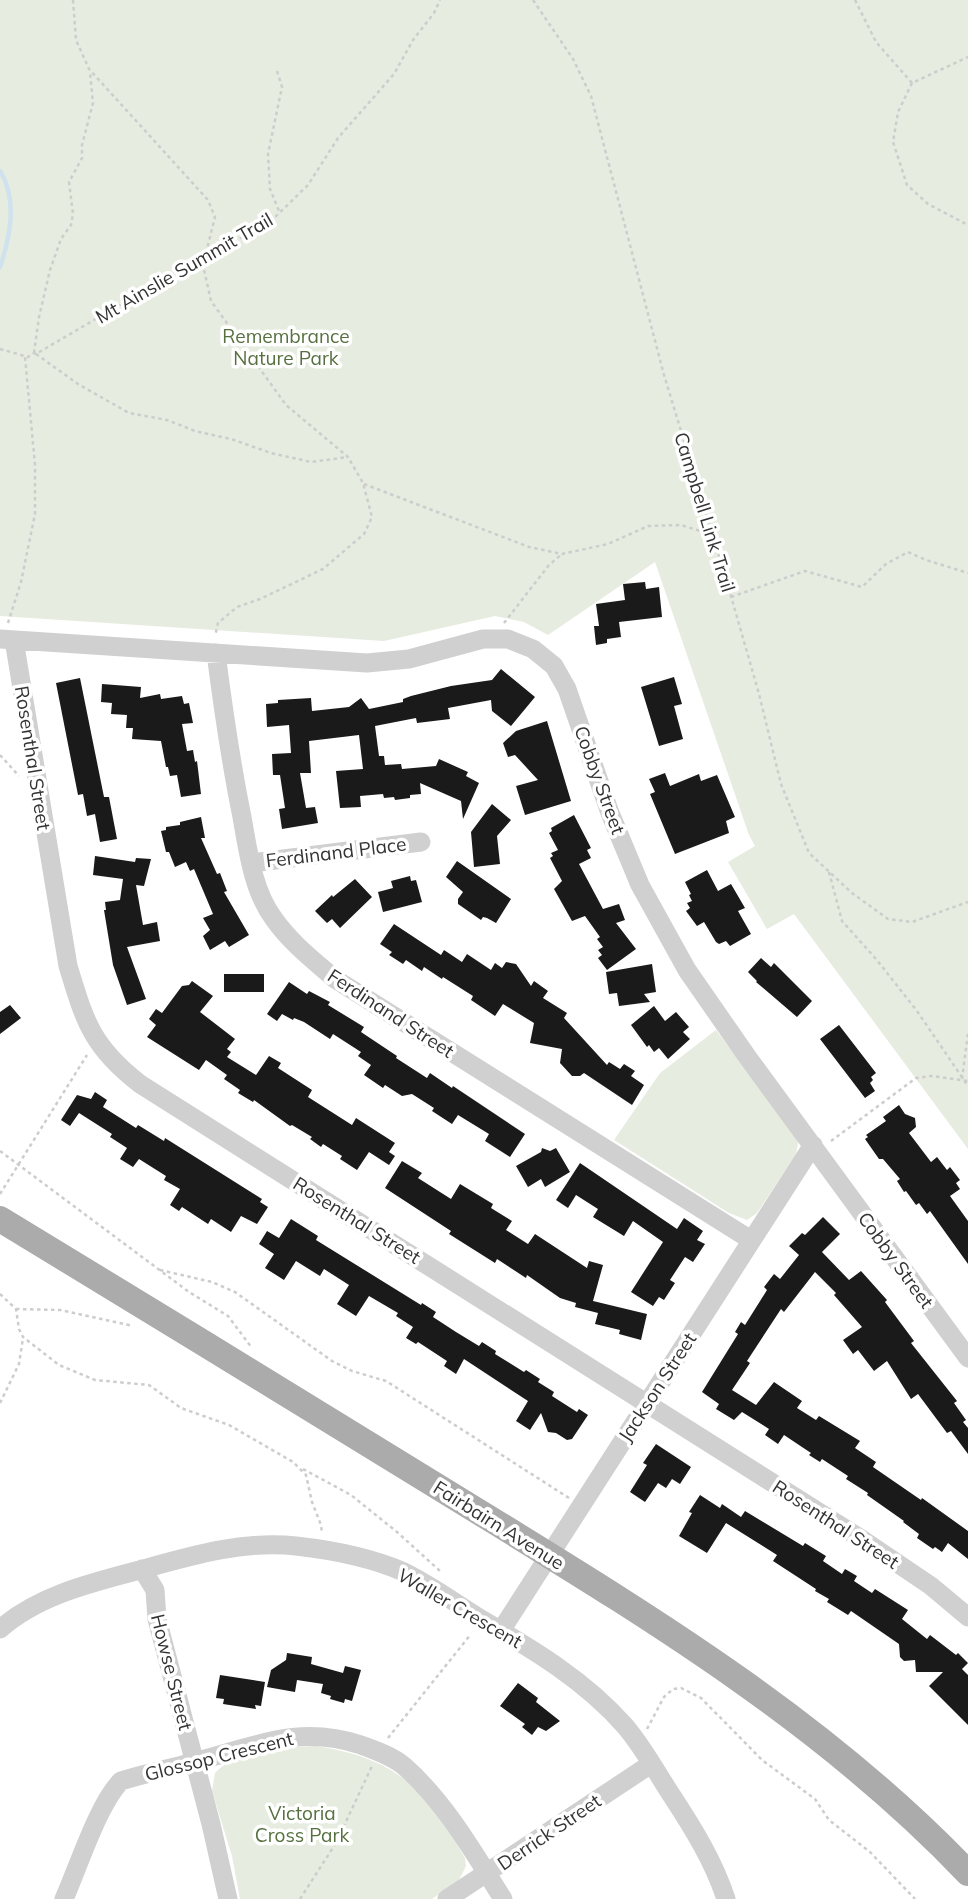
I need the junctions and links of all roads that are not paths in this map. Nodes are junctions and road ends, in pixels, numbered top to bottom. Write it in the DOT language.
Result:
graph roads {
  1 [pos="7,635"];
  2 [pos="216,653"];
  3 [pos="421,842"];
  4 [pos="251,863"];
  5 [pos="815,1148"];
  6 [pos="0,1211"];
  7 [pos="751,1240"];
  8 [pos="968,1358"];
  9 [pos="646,1403"];
  10 [pos="142,1569"];
  11 [pos="968,1617"];
  12 [pos="0,1629"];
  13 [pos="502,1629"];
  14 [pos="194,1762"];
  15 [pos="651,1764"];
  16 [pos="487,1873"];
  17 [pos="968,1873"];
  18 [pos="64,1899"];
  19 [pos="228,1899"];
  20 [pos="447,1899"];
  21 [pos="503,1899"];
  22 [pos="726,1899"];
  1 -- 2 [label="street, Cobby Street"];
  1 -- 9 [label="street, Rosenthal Street"];
  2 -- 4 [label="street, Ferdinand Street"];
  2 -- 5 [label="street, Cobby Street"];
  3 -- 4 [label="street, Ferdinand Place"];
  4 -- 7 [label="street, Ferdinand Street"];
  5 -- 7 [label="street, Jackson Street"];
  5 -- 8 [label="street, Cobby Street"];
  6 -- 17 [label="main road, Fairbairn Avenue"];
  7 -- 9 [label="street, Jackson Street"];
  9 -- 11 [label="street, Rosenthal Street"];
  9 -- 13 [label="street, Jackson Street"];
  10 -- 12 [label="street, Waller Crescent"];
  10 -- 13 [label="street, Waller Crescent"];
  10 -- 14 [label="street, Howse Street"];
  13 -- 15 [label="street, Waller Crescent"];
  14 -- 16 [label="street, Glossop Crescent"];
  14 -- 18 [label="street, Glossop Crescent"];
  14 -- 19 [label="street, Howse Street"];
  15 -- 16 [label="street, Derrick Street"];
  15 -- 22 [label="street, Waller Crescent"];
  16 -- 20 [label="street, Derrick Street"];
  16 -- 21 [label="street, Glossop Crescent"];
}
